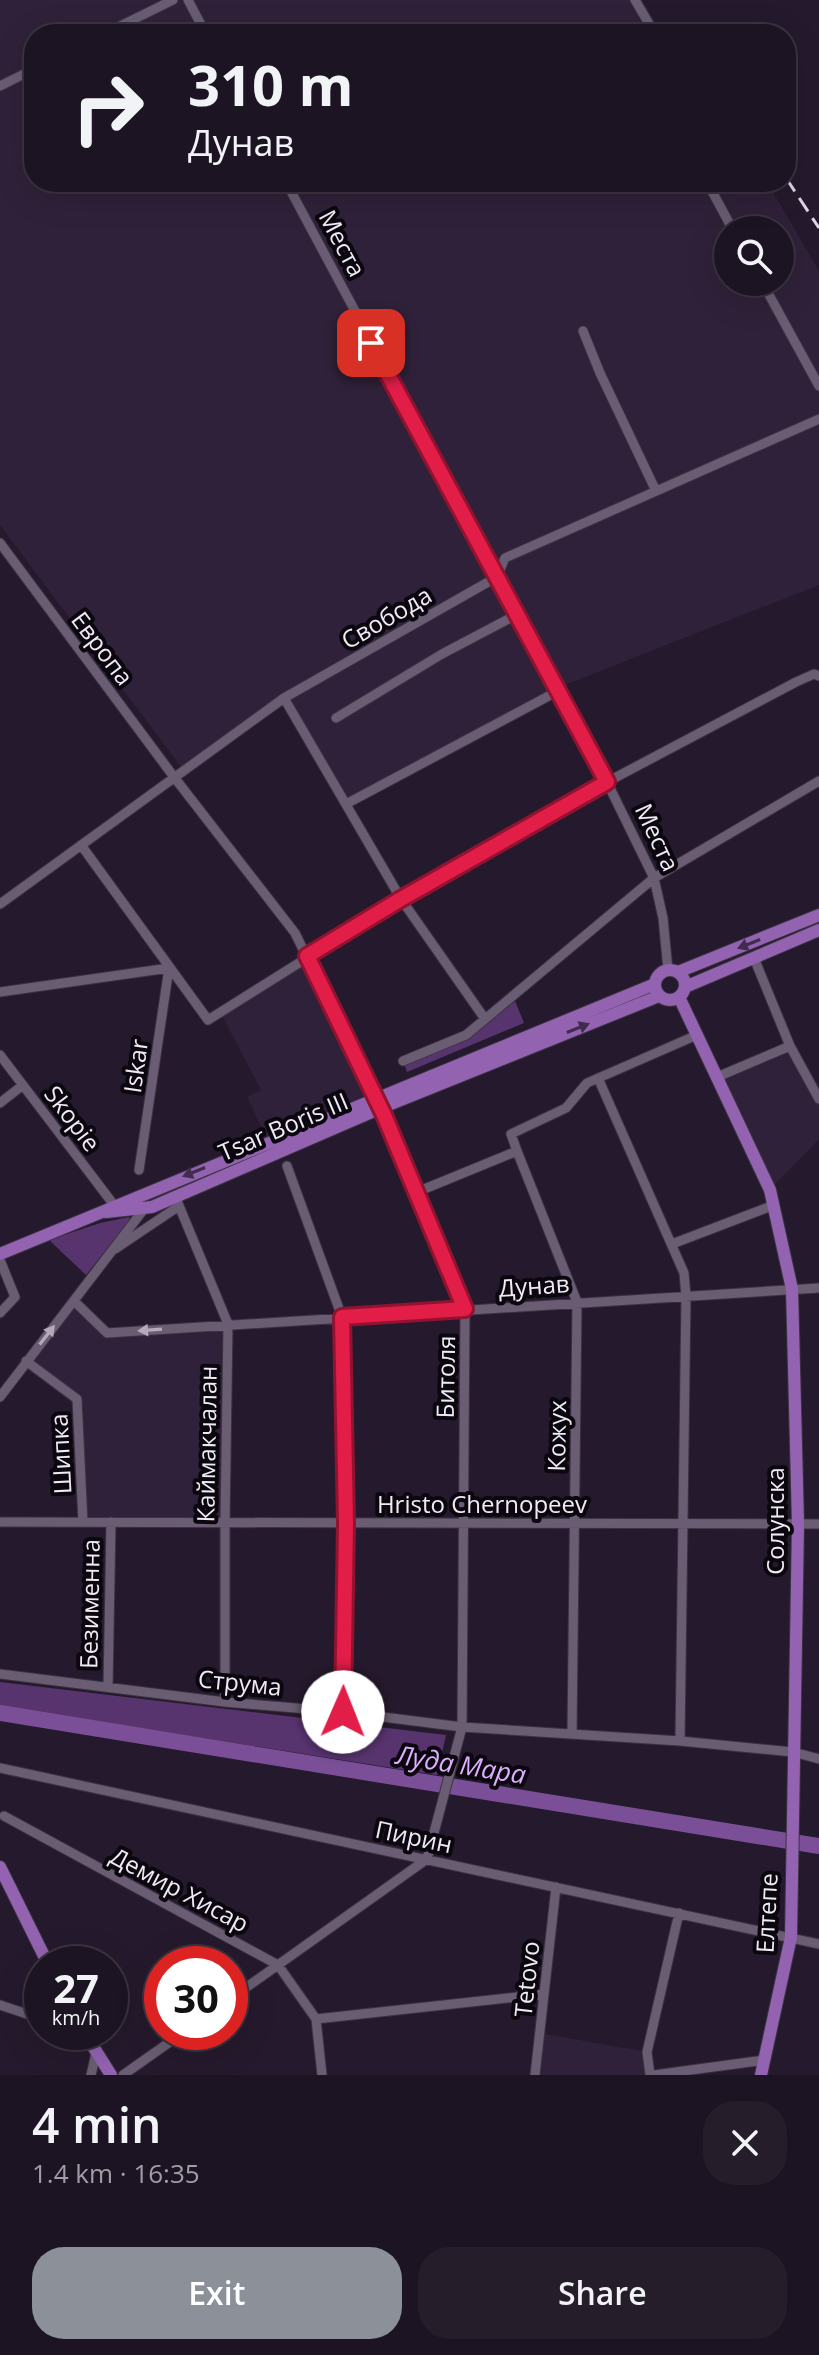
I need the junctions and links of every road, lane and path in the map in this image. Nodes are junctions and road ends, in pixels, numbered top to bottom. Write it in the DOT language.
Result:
graph roads {
  1 [pos="173,0"];
  2 [pos="188,0"];
  3 [pos="635,0"];
  4 [pos="124,24"];
  5 [pos="201,24"];
  6 [pos="649,24"];
  7 [pos="24,74"];
  8 [pos="0,86"];
  9 [pos="291,192"];
  10 [pos="712,192"];
  11 [pos="725,216"];
  12 [pos="770,296"];
  13 [pos="583,331"];
  14 [pos="819,386"];
  15 [pos="819,419"];
  16 [pos="656,491"];
  17 [pos="0,543"];
  18 [pos="497,577"];
  19 [pos="516,615"];
  20 [pos="819,676"];
  21 [pos="558,691"];
  22 [pos="284,698"];
  23 [pos="336,718"];
  24 [pos="174,777"];
  25 [pos="819,781"];
  26 [pos="607,782"];
  27 [pos="346,804"];
  28 [pos="81,845"];
  29 [pos="654,878"];
  30 [pos="401,899"];
  31 [pos="0,904"];
  32 [pos="819,915"];
  33 [pos="819,930"];
  34 [pos="307,956"];
  35 [pos="754,958"];
  36 [pos="169,968"];
  37 [pos="673,971"];
  38 [pos="657,990"];
  39 [pos="0,992"];
  40 [pos="682,992"];
  41 [pos="485,1019"];
  42 [pos="697,1035"];
  43 [pos="790,1046"];
  44 [pos="0,1055"];
  45 [pos="403,1061"];
  46 [pos="717,1077"];
  47 [pos="598,1078"];
  48 [pos="23,1085"];
  49 [pos="819,1099"];
  50 [pos="0,1103"];
  51 [pos="379,1103"];
  52 [pos="517,1151"];
  53 [pos="287,1166"];
  54 [pos="139,1170"];
  55 [pos="146,1192"];
  56 [pos="417,1192"];
  57 [pos="177,1201"];
  58 [pos="114,1205"];
  59 [pos="774,1205"];
  60 [pos="148,1208"];
  61 [pos="95,1213"];
  62 [pos="672,1244"];
  63 [pos="110,1252"];
  64 [pos="0,1254"];
  65 [pos="0,1260"];
  66 [pos="819,1288"];
  67 [pos="792,1289"];
  68 [pos="686,1296"];
  69 [pos="74,1301"];
  70 [pos="577,1302"];
  71 [pos="465,1309"];
  72 [pos="0,1313"];
  73 [pos="342,1317"];
  74 [pos="228,1324"];
  75 [pos="26,1361"];
  76 [pos="0,1397"];
  77 [pos="0,1522"];
  78 [pos="83,1522"];
  79 [pos="111,1522"];
  80 [pos="225,1522"];
  81 [pos="346,1523"];
  82 [pos="463,1523"];
  83 [pos="575,1524"];
  84 [pos="681,1524"];
  85 [pos="798,1524"];
  86 [pos="819,1524"];
  87 [pos="0,1674"];
  88 [pos="108,1687"];
  89 [pos="225,1702"];
  90 [pos="343,1712"];
  91 [pos="462,1727"];
  92 [pos="572,1733"];
  93 [pos="680,1741"];
  94 [pos="793,1752"];
  95 [pos="819,1759"];
  96 [pos="0,1768"];
  97 [pos="4,1816"];
  98 [pos="427,1859"];
  99 [pos="0,1867"];
  100 [pos="556,1887"];
  101 [pos="679,1913"];
  102 [pos="791,1937"];
  103 [pos="819,1944"];
  104 [pos="39,1946"];
  105 [pos="278,1965"];
  106 [pos="248,1986"];
  107 [pos="544,1994"];
  108 [pos="0,2005"];
  109 [pos="24,2013"];
  110 [pos="316,2019"];
  111 [pos="94,2050"];
  112 [pos="158,2050"];
  113 [pos="96,2053"];
  114 [pos="765,2060"];
  115 [pos="91,2075"];
  116 [pos="111,2075"];
  117 [pos="123,2075"];
  118 [pos="322,2075"];
  119 [pos="535,2075"];
  120 [pos="652,2075"];
  121 [pos="761,2075"];
  1 -- 4 [label="street"];
  2 -- 5 [label="street"];
  3 -- 6 [label="street"];
  7 -- 8 [label="street"];
  9 -- 18 [label="street, Места"];
  10 -- 11 [label="street"];
  12 -- 14 [label="street"];
  13 -- 16 [label="street"];
  15 -- 16 [label="street, Свобода"];
  16 -- 18 [label="street, Свобода"];
  17 -- 24 [label="street, Европа"];
  18 -- 19 [label="street, Места"];
  18 -- 22 [label="street, Свобода"];
  19 -- 21 [label="street, Места"];
  19 -- 23 [label="street"];
  20 -- 26 [label="street"];
  21 -- 26 [label="street, Места"];
  21 -- 27 [label="street"];
  22 -- 24 [label="street, Свобода"];
  22 -- 27 [label="street"];
  24 -- 28 [label="street, Свобода"];
  24 -- 34 [label="street, Битоля"];
  25 -- 29 [label="street"];
  26 -- 29 [label="street, Места"];
  26 -- 30 [label="street"];
  27 -- 30 [label="street"];
  28 -- 31 [label="street, Свобода"];
  28 -- 36 [label="street"];
  29 -- 37 [label="street, Места"];
  29 -- 41 [label="street"];
  30 -- 34 [label="street"];
  30 -- 41 [label="street"];
  32 -- 37 [label="main road, one-way"];
  33 -- 35 [label="main road"];
  34 -- 36 [label="street"];
  34 -- 51 [label="street, Битоля"];
  35 -- 40 [label="main road"];
  35 -- 43 [label="street"];
  36 -- 39 [label="street"];
  36 -- 54 [label="street, Iskar"];
  37 -- 38 [label="main road"];
  37 -- 40 [label="main road"];
  38 -- 40 [label="main road"];
  38 -- 51 [label="main road, Tsar Boris III"];
  40 -- 42 [label="main road"];
  41 -- 45 [label="street"];
  42 -- 46 [label="main road"];
  42 -- 47 [label="street"];
  43 -- 46 [label="street"];
  43 -- 49 [label="street"];
  44 -- 48 [label="street, Skopie"];
  46 -- 59 [label="main road"];
  47 -- 52 [label="street"];
  47 -- 62 [label="street"];
  48 -- 50 [label="street"];
  48 -- 58 [label="street, Skopie"];
  51 -- 55 [label="main road, Tsar Boris III, one-way"];
  51 -- 56 [label="street, Битоля"];
  51 -- 57 [label="main road, Tsar Boris III"];
  52 -- 56 [label="street"];
  52 -- 70 [label="street, Кожух"];
  53 -- 73 [label="street"];
  55 -- 58 [label="main road, Tsar Boris III"];
  55 -- 60 [label="main road"];
  56 -- 71 [label="street, Битоля"];
  57 -- 60 [label="main road, Tsar Boris III"];
  57 -- 63 [label="street"];
  57 -- 74 [label="street, Каймакчалан"];
  58 -- 61 [label="main road, Tsar Boris III"];
  59 -- 62 [label="street"];
  59 -- 67 [label="main road"];
  60 -- 61 [label="main road"];
  60 -- 63 [label="street, Tsar Boris III"];
  61 -- 64 [label="main road, Tsar Boris III"];
  62 -- 68 [label="street"];
  63 -- 69 [label="street, Tsar Boris III"];
  65 -- 72 [label="street"];
  66 -- 67 [label="street, Дунав"];
  67 -- 68 [label="street, Дунав"];
  67 -- 85 [label="main road, Солунска"];
  68 -- 70 [label="street, Дунав"];
  68 -- 84 [label="street"];
  74 -- 69 [label="street, Дунав, one-way"];
  75 -- 69 [label="street, Tsar Boris III, one-way"];
  70 -- 71 [label="street, Дунав"];
  70 -- 83 [label="street, Кожух"];
  71 -- 73 [label="street, Дунав"];
  71 -- 82 [label="street, Битоля"];
  73 -- 74 [label="street, Дунав"];
  73 -- 81 [label="street"];
  74 -- 80 [label="street, Каймакчалан"];
  75 -- 76 [label="street, Tsar Boris III"];
  75 -- 78 [label="street, Шипка"];
  77 -- 78 [label="street, Hristo Chernopeev"];
  78 -- 79 [label="street, Hristo Chernopeev"];
  79 -- 80 [label="street, Hristo Chernopeev"];
  79 -- 88 [label="street, Безименна"];
  80 -- 81 [label="street, Hristo Chernopeev"];
  80 -- 89 [label="street, Каймакчалан"];
  81 -- 82 [label="street, Hristo Chernopeev"];
  81 -- 90 [label="street"];
  82 -- 83 [label="street, Hristo Chernopeev"];
  82 -- 91 [label="street, Битоля"];
  83 -- 84 [label="street, Hristo Chernopeev"];
  83 -- 92 [label="street, Кожух"];
  84 -- 85 [label="street, Hristo Chernopeev"];
  84 -- 93 [label="street"];
  85 -- 86 [label="street, Hristo Chernopeev"];
  85 -- 94 [label="main road, Солунска"];
  87 -- 88 [label="street, Струма"];
  88 -- 89 [label="street, Струма"];
  89 -- 90 [label="street, Струма"];
  90 -- 91 [label="street, Струма"];
  91 -- 92 [label="street, Струма"];
  91 -- 98 [label="street, Битоля"];
  92 -- 93 [label="street, Струма"];
  93 -- 94 [label="street, Струма"];
  94 -- 95 [label="street, Струма"];
  94 -- 102 [label="main road, Елтепе"];
  96 -- 98 [label="street, Пирин"];
  97 -- 105 [label="street, Демир Хисар"];
  98 -- 100 [label="street, Пирин"];
  98 -- 105 [label="street"];
  99 -- 104 [label="main road"];
  100 -- 101 [label="street, Пирин"];
  100 -- 107 [label="street, Tetovo"];
  101 -- 102 [label="street, Пирин"];
  101 -- 120 [label="street"];
  102 -- 103 [label="street, Пирин"];
  102 -- 114 [label="main road, Елтепе"];
  105 -- 106 [label="street"];
  105 -- 110 [label="street, Демир Хисар"];
  107 -- 110 [label="street"];
  107 -- 119 [label="street, Tetovo"];
  108 -- 109 [label="street"];
  110 -- 118 [label="street, Демир Хисар"];
  111 -- 113 [label="main road"];
  112 -- 117 [label="street"];
  113 -- 115 [label="street"];
  113 -- 116 [label="main road"];
  114 -- 120 [label="street"];
  114 -- 121 [label="main road, Елтепе"];
}
